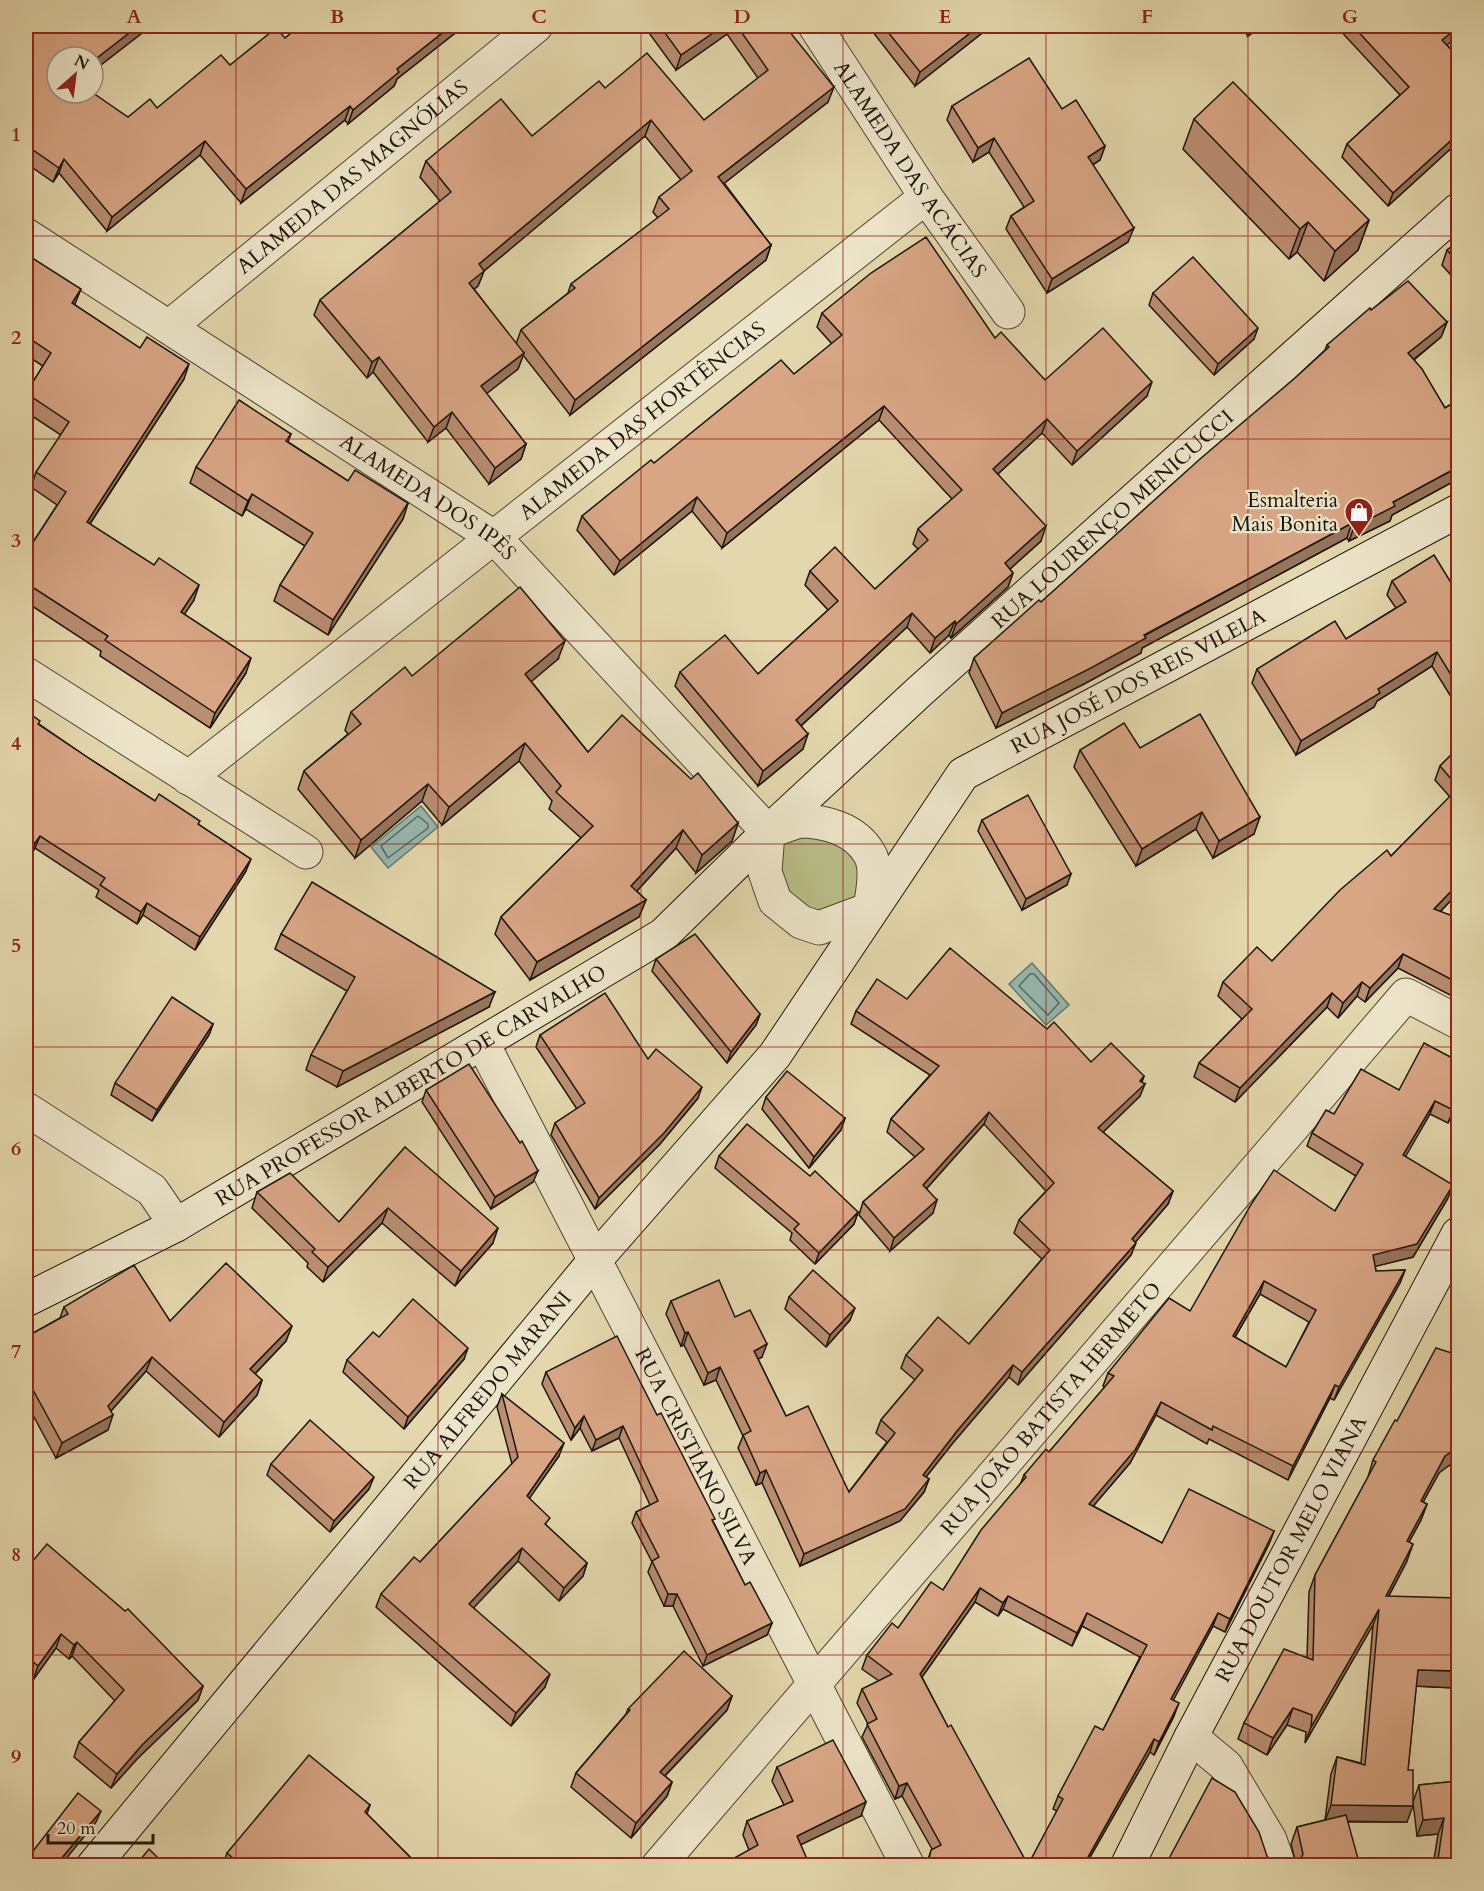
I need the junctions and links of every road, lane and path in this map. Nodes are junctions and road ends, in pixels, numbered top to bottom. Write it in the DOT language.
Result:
graph roads {
  1 [pos="536,26"];
  2 [pos="815,26"];
  3 [pos="926,197"];
  4 [pos="1458,210"];
  5 [pos="26,235"];
  6 [pos="1008,312"];
  7 [pos="169,327"];
  8 [pos="1458,512"];
  9 [pos="495,538"];
  10 [pos="26,674"];
  11 [pos="188,778"];
  12 [pos="768,832"];
  13 [pos="306,852"];
  14 [pos="870,909"];
  15 [pos="1458,1022"];
  16 [pos="483,1044"];
  17 [pos="26,1109"];
  18 [pos="176,1225"];
  19 [pos="1458,1234"];
  20 [pos="596,1259"];
  21 [pos="26,1300"];
  22 [pos="814,1686"];
  23 [pos="1191,1737"];
  24 [pos="93,1866"];
  25 [pos="658,1866"];
  26 [pos="908,1866"];
  27 [pos="1127,1866"];
  28 [pos="1279,1866"];
  1 -- 7 [label="street, ALAMEDA DAS MAGNÓLIAS"];
  2 -- 3 [label="street, ALAMEDA DAS ACÁCIAS"];
  3 -- 6 [label="street, ALAMEDA DAS ACÁCIAS"];
  3 -- 9 [label="street, ALAMEDA DAS HORTÊNCIAS"];
  4 -- 12 [label="street, RUA LOURENÇO MENICUCCI"];
  5 -- 7 [label="street, ALAMEDA DOS IPÊS"];
  7 -- 9 [label="street, ALAMEDA DOS IPÊS"];
  8 -- 14 [label="street, RUA JOSÉ DOS REIS VILELA"];
  9 -- 11 [label="street, ALAMEDA DAS HORTÊNCIAS"];
  9 -- 12 [label="street, ALAMEDA DOS IPÊS"];
  10 -- 11 [label="street"];
  11 -- 13 [label="street"];
  12 -- 14 [label="street"];
  12 -- 14 [label="street"];
  12 -- 16 [label="street, RUA PROFESSOR ALBERTO DE CARVALHO"];
  14 -- 20 [label="street, RUA ALFREDO MARANI"];
  15 -- 22 [label="street, RUA JOÃO BATISTA HERMETO"];
  16 -- 18 [label="street, RUA PROFESSOR ALBERTO DE CARVALHO"];
  16 -- 20 [label="street, RUA CRISTIANO SILVA"];
  17 -- 18 [label="street"];
  18 -- 21 [label="street, RUA PROFESSOR ALBERTO DE CARVALHO"];
  19 -- 23 [label="street, RUA DOUTOR MELO VIANA"];
  20 -- 22 [label="street, RUA CRISTIANO SILVA"];
  20 -- 24 [label="street, RUA ALFREDO MARANI"];
  22 -- 25 [label="street, RUA JOÃO BATISTA HERMETO"];
  22 -- 26 [label="street, RUA CRISTIANO SILVA"];
  23 -- 27 [label="street, RUA DOUTOR MELO VIANA"];
  23 -- 28 [label="street"];
}
